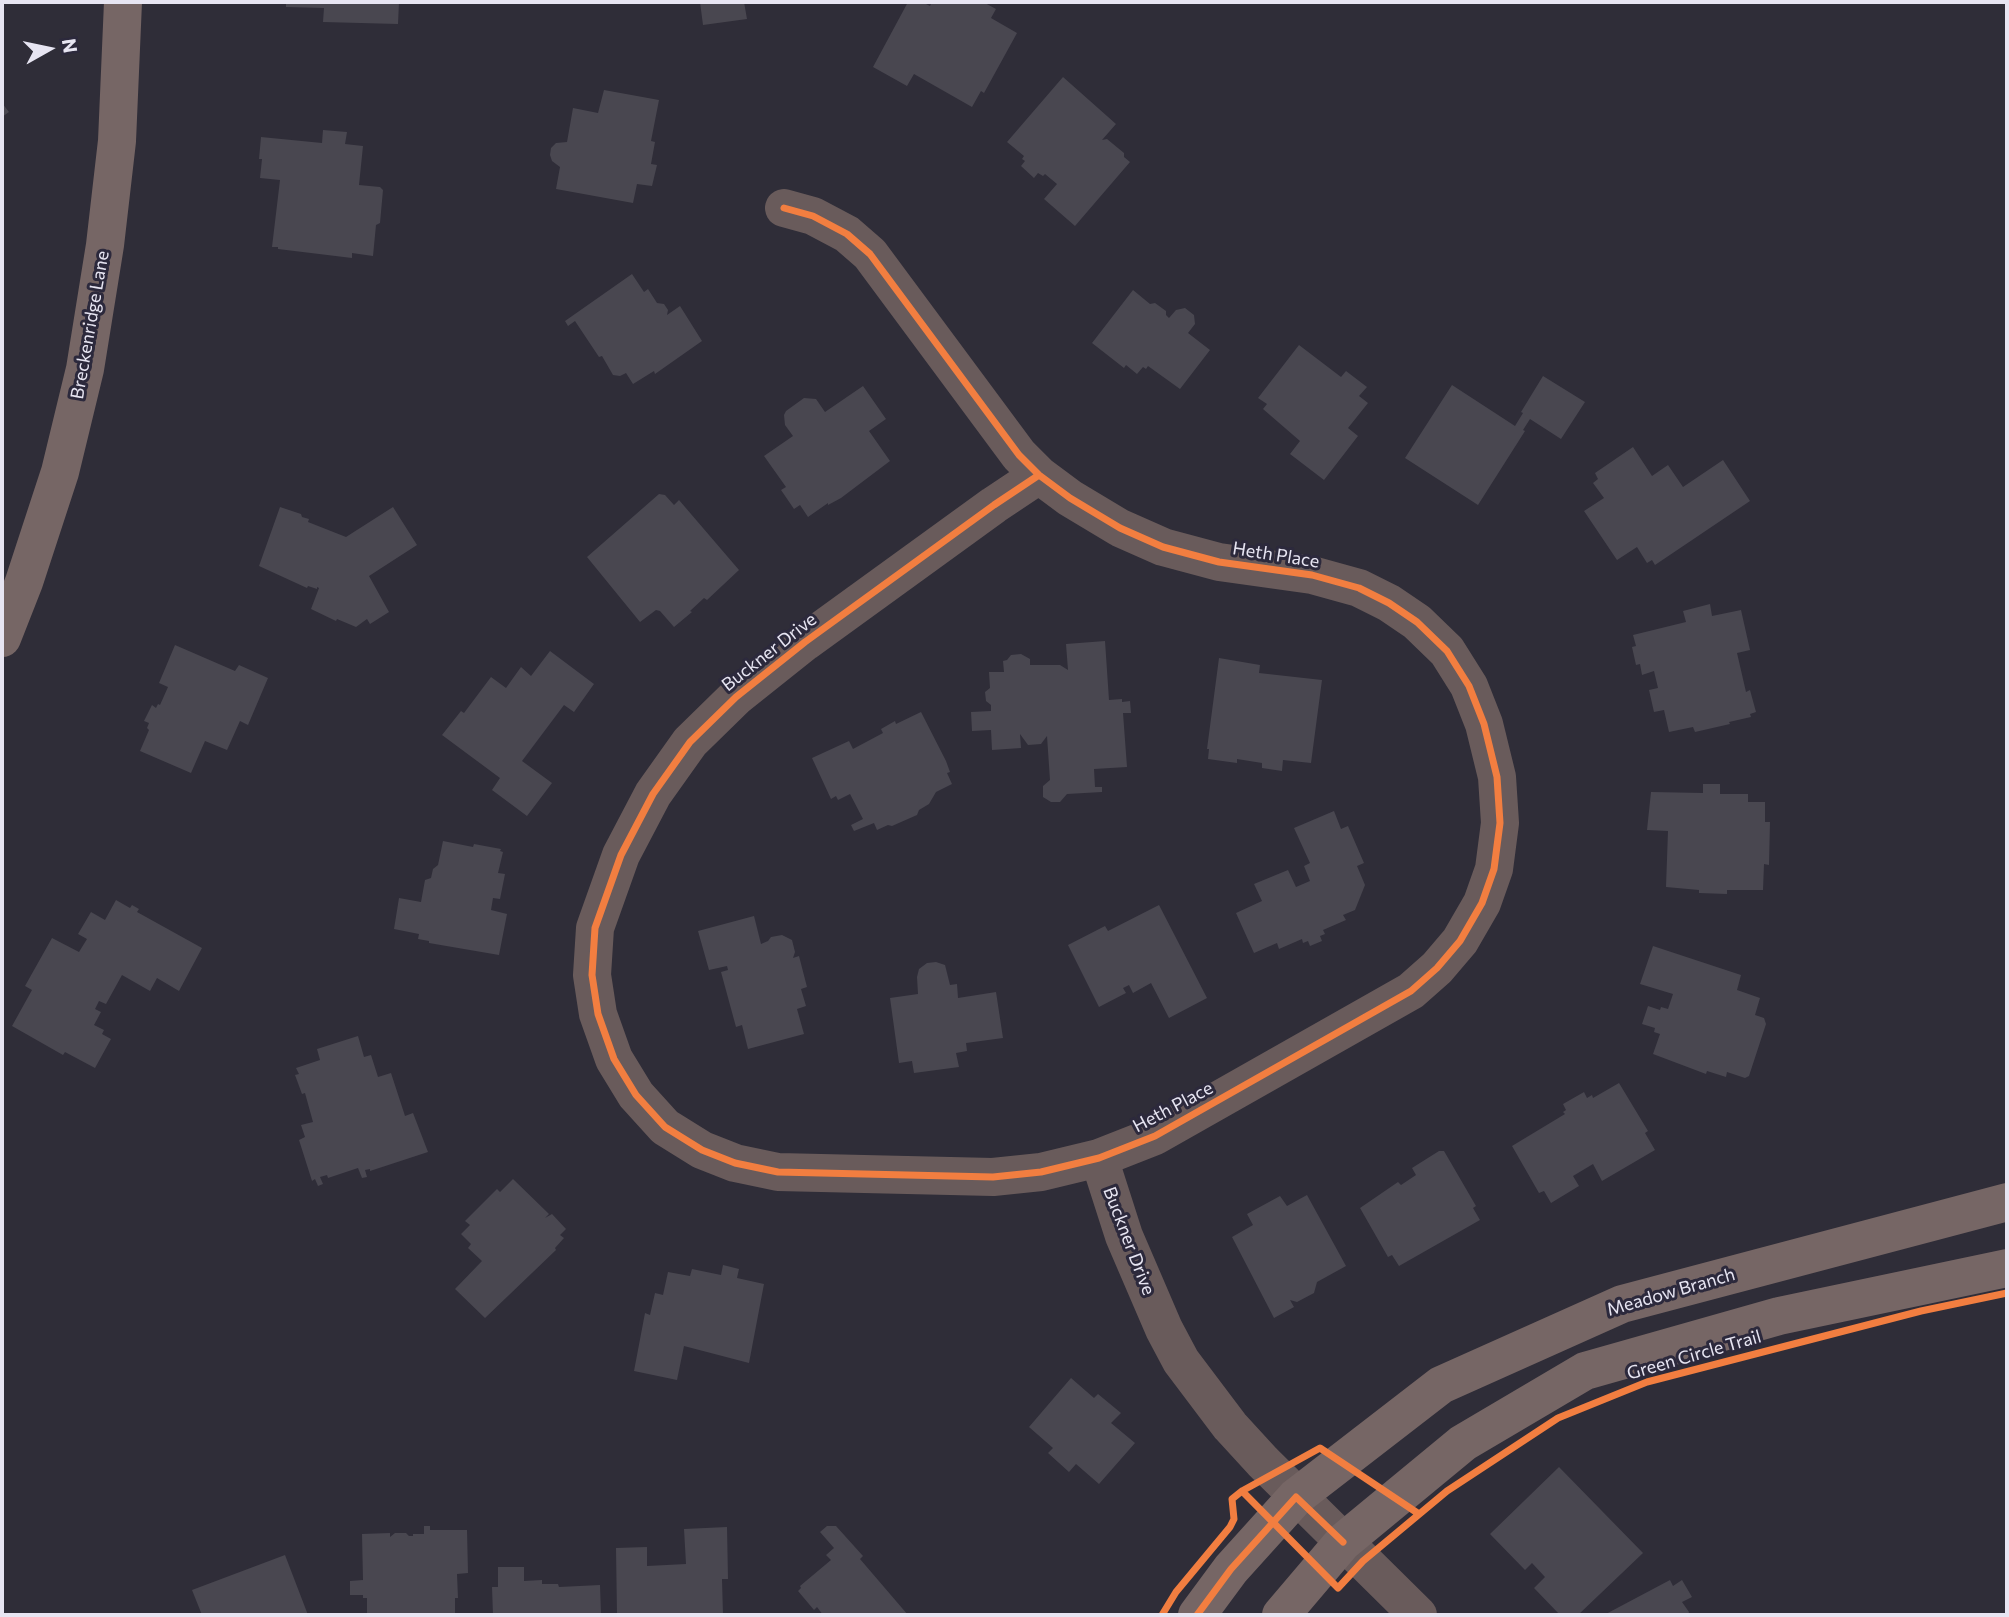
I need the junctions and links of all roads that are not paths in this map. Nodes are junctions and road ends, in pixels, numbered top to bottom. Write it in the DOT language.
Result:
graph roads {
  1 [pos="123,2"];
  2 [pos="784,208"];
  3 [pos="1039,475"];
  4 [pos="2,638"];
  5 [pos="1099,1158"];
  6 [pos="2007,1202"];
  7 [pos="2007,1268"];
  8 [pos="1296,1497"];
  9 [pos="1343,1542"];
  10 [pos="1197,1615"];
  11 [pos="1281,1615"];
  12 [pos="1418,1615"];
  1 -- 4 [label="main road, Breckenridge Lane"];
  2 -- 3 [label="street, Heth Place"];
  3 -- 5 [label="street, Heth Place"];
  3 -- 5 [label="street, Buckner Drive"];
  5 -- 8 [label="street, Buckner Drive"];
  6 -- 8 [label="main road, Meadow Branch"];
  7 -- 9 [label="main road"];
  8 -- 9 [label="street, Buckner Drive"];
  8 -- 10 [label="main road, Meadow Branch"];
  9 -- 11 [label="main road"];
  9 -- 12 [label="street, Buckner Drive"];
}
